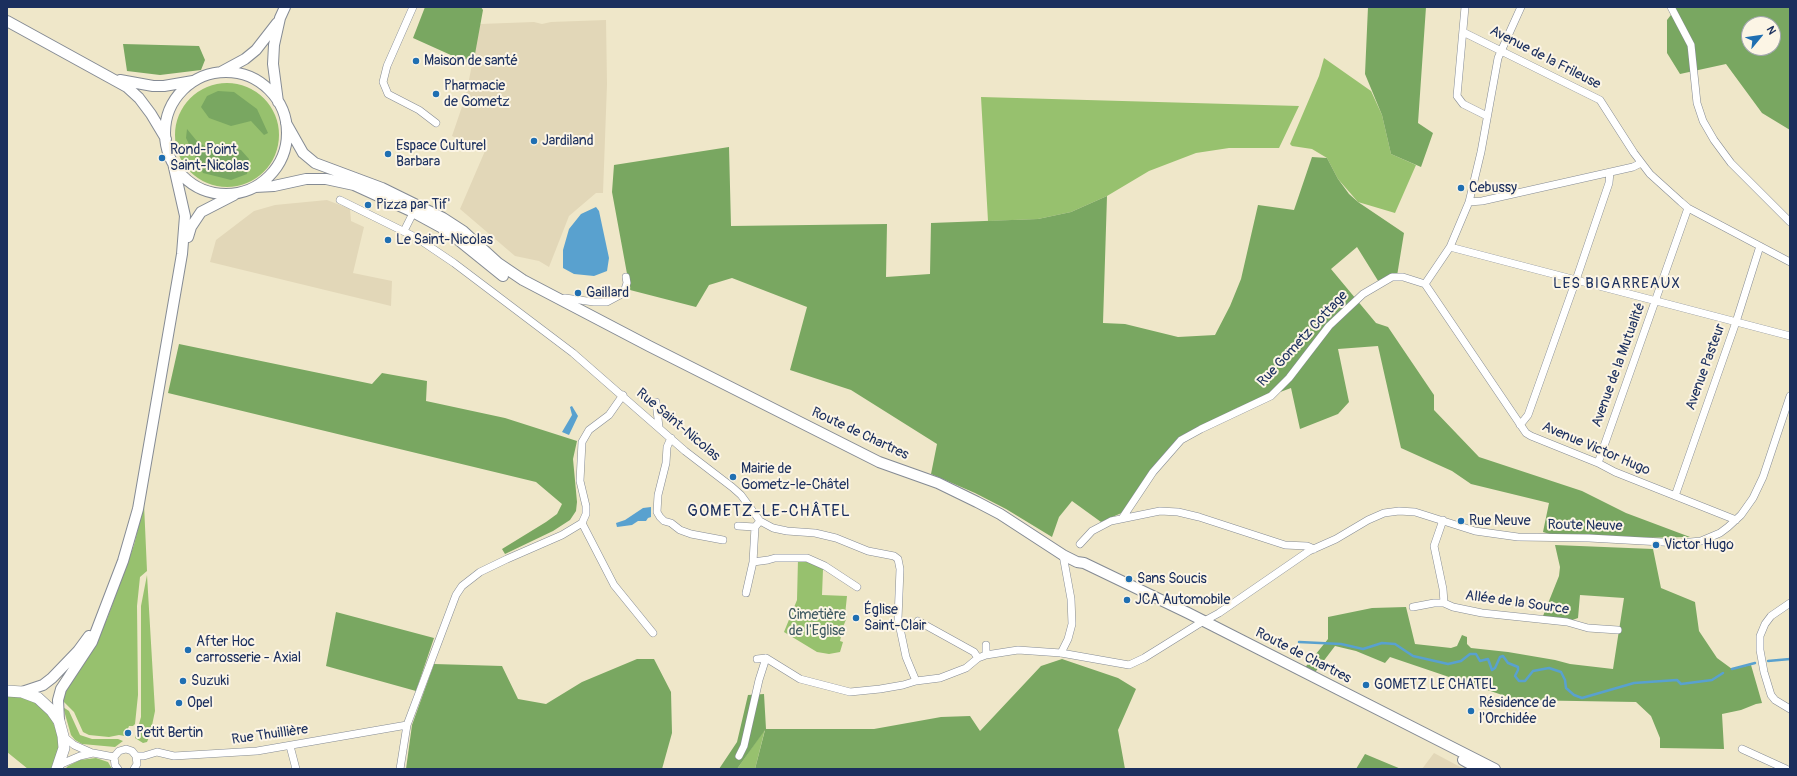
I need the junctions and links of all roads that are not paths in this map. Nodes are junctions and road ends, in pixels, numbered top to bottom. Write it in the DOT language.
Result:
graph roads {
  1 [pos="285,7"];
  2 [pos="413,7"];
  3 [pos="1465,7"];
  4 [pos="1521,7"];
  5 [pos="1671,7"];
  6 [pos="280,18"];
  7 [pos="7,22"];
  8 [pos="1463,32"];
  9 [pos="1501,50"];
  10 [pos="220,73"];
  11 [pos="111,77"];
  12 [pos="196,80"];
  13 [pos="278,102"];
  14 [pos="1487,116"];
  15 [pos="286,123"];
  16 [pos="436,123"];
  17 [pos="166,139"];
  18 [pos="173,163"];
  19 [pos="1641,163"];
  20 [pos="1610,172"];
  21 [pos="255,187"];
  22 [pos="238,193"];
  23 [pos="340,200"];
  24 [pos="1469,202"];
  25 [pos="1688,208"];
  26 [pos="415,209"];
  27 [pos="1790,222"];
  28 [pos="404,231"];
  29 [pos="1760,246"];
  30 [pos="1450,247"];
  31 [pos="182,254"];
  32 [pos="1790,262"];
  33 [pos="626,277"];
  34 [pos="1576,280"];
  35 [pos="1425,284"];
  36 [pos="1656,300"];
  37 [pos="560,301"];
  38 [pos="1736,322"];
  39 [pos="1790,336"];
  40 [pos="622,395"];
  41 [pos="1790,396"];
  42 [pos="656,402"];
  43 [pos="1520,425"];
  44 [pos="660,427"];
  45 [pos="672,438"];
  46 [pos="1598,463"];
  47 [pos="1674,496"];
  48 [pos="1123,517"];
  49 [pos="1443,520"];
  50 [pos="1736,520"];
  51 [pos="760,521"];
  52 [pos="582,524"];
  53 [pos="738,526"];
  54 [pos="755,527"];
  55 [pos="723,540"];
  56 [pos="1080,544"];
  57 [pos="1314,548"];
  58 [pos="1063,555"];
  59 [pos="753,562"];
  60 [pos="857,587"];
  61 [pos="746,593"];
  62 [pos="1444,603"];
  63 [pos="1790,603"];
  64 [pos="1413,607"];
  65 [pos="918,621"];
  66 [pos="1201,623"];
  67 [pos="98,625"];
  68 [pos="1618,630"];
  69 [pos="653,633"];
  70 [pos="986,645"];
  71 [pos="1061,653"];
  72 [pos="986,655"];
  73 [pos="766,658"];
  74 [pos="978,658"];
  75 [pos="757,659"];
  76 [pos="916,681"];
  77 [pos="7,691"];
  78 [pos="22,692"];
  79 [pos="1790,709"];
  80 [pos="59,721"];
  81 [pos="407,725"];
  82 [pos="63,736"];
  83 [pos="290,746"];
  84 [pos="1742,749"];
  85 [pos="92,753"];
  86 [pos="136,756"];
  87 [pos="739,756"];
  88 [pos="114,758"];
  89 [pos="58,767"];
  90 [pos="118,769"];
  91 [pos="134,769"];
  92 [pos="296,769"];
  93 [pos="400,769"];
  94 [pos="1479,769"];
  95 [pos="1495,769"];
  96 [pos="1786,769"];
  1 -- 6 [label="main road"];
  2 -- 16 [label="street"];
  3 -- 8 [label="street"];
  4 -- 9 [label="street"];
  5 -- 27 [label="street"];
  6 -- 10 [label="main road"];
  6 -- 13 [label="main road"];
  7 -- 11 [label="main road"];
  8 -- 9 [label="street, Avenue de la Frileuse"];
  8 -- 14 [label="street"];
  9 -- 14 [label="street"];
  9 -- 19 [label="street, Avenue de la Frileuse"];
  10 -- 12 [label="main road"];
  10 -- 13 [label="main road"];
  11 -- 12 [label="main road"];
  11 -- 17 [label="main road"];
  12 -- 17 [label="main road"];
  13 -- 15 [label="main road"];
  14 -- 24 [label="street"];
  15 -- 21 [label="main road"];
  15 -- 26 [label="main road, Route de Chartres"];
  17 -- 18 [label="main road"];
  18 -- 22 [label="main road"];
  18 -- 31 [label="main road"];
  19 -- 20 [label="street"];
  19 -- 25 [label="street, Avenue de la Frileuse"];
  20 -- 24 [label="street"];
  20 -- 34 [label="street"];
  21 -- 22 [label="main road"];
  21 -- 26 [label="main road, Route de Chartres"];
  22 -- 31 [label="main road"];
  23 -- 28 [label="street, Rue Saint-Nicolas"];
  24 -- 30 [label="street"];
  25 -- 29 [label="street, Avenue de la Frileuse"];
  25 -- 36 [label="street, Avenue de la Mutualité"];
  26 -- 28 [label="street"];
  26 -- 37 [label="main road, Route de Chartres"];
  28 -- 40 [label="street, Rue Saint-Nicolas"];
  29 -- 32 [label="street, Avenue de la Frileuse"];
  29 -- 38 [label="street, Avenue Pasteur"];
  30 -- 34 [label="street"];
  30 -- 35 [label="street"];
  31 -- 67 [label="main road"];
  33 -- 37 [label="street"];
  34 -- 36 [label="street"];
  34 -- 43 [label="street"];
  35 -- 43 [label="street, Avenue Victor Hugo"];
  35 -- 48 [label="street, Rue Gometz Cottage"];
  36 -- 38 [label="street"];
  36 -- 46 [label="street, Avenue de la Mutualité"];
  37 -- 58 [label="main road, Route de Chartres"];
  38 -- 39 [label="street"];
  38 -- 47 [label="street, Avenue Pasteur"];
  40 -- 44 [label="street, Rue Saint-Nicolas"];
  40 -- 52 [label="street"];
  41 -- 50 [label="street, Route Neuve"];
  42 -- 44 [label="street"];
  43 -- 46 [label="street, Avenue Victor Hugo"];
  44 -- 45 [label="street, Rue Saint-Nicolas"];
  45 -- 51 [label="street, Rue Saint-Nicolas"];
  45 -- 55 [label="street"];
  46 -- 47 [label="street, Avenue Victor Hugo"];
  47 -- 50 [label="street, Avenue Victor Hugo"];
  48 -- 56 [label="street"];
  48 -- 57 [label="street"];
  49 -- 50 [label="street, Route Neuve"];
  49 -- 57 [label="street, Route Neuve"];
  49 -- 62 [label="street"];
  51 -- 54 [label="street"];
  51 -- 76 [label="street, Rue Saint-Nicolas"];
  52 -- 69 [label="street"];
  52 -- 81 [label="street"];
  53 -- 54 [label="street"];
  54 -- 59 [label="street"];
  57 -- 66 [label="street, Route Neuve"];
  58 -- 66 [label="main road, Route de Chartres"];
  58 -- 71 [label="street"];
  59 -- 60 [label="street"];
  59 -- 61 [label="street"];
  62 -- 64 [label="street, Allée de la Source"];
  62 -- 68 [label="street, Allée de la Source"];
  63 -- 79 [label="street"];
  65 -- 74 [label="street"];
  66 -- 71 [label="street"];
  66 -- 94 [label="main road, Route de Chartres"];
  66 -- 95 [label="main road, Route de Chartres"];
  67 -- 78 [label="main road"];
  67 -- 80 [label="main road"];
  70 -- 72 [label="street"];
  71 -- 72 [label="street"];
  72 -- 74 [label="street"];
  73 -- 75 [label="street"];
  73 -- 76 [label="street"];
  73 -- 87 [label="street"];
  74 -- 76 [label="street"];
  77 -- 78 [label="main road"];
  78 -- 80 [label="main road"];
  80 -- 82 [label="main road"];
  81 -- 83 [label="street, Rue Thuillière"];
  81 -- 93 [label="street"];
  82 -- 85 [label="street"];
  82 -- 89 [label="main road"];
  83 -- 86 [label="street, Rue Thuillière"];
  83 -- 92 [label="street"];
  84 -- 96 [label="street"];
  85 -- 88 [label="street"];
  85 -- 89 [label="street"];
  86 -- 88 [label="street"];
  86 -- 91 [label="street"];
  88 -- 90 [label="street"];
}
